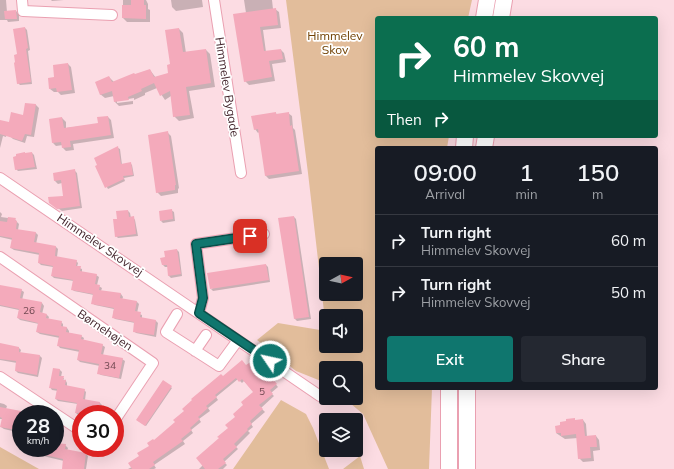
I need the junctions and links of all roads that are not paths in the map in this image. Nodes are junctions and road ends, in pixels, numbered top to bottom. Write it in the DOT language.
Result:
graph roads {
  1 [pos="22,0"];
  2 [pos="214,0"];
  3 [pos="487,0"];
  4 [pos="504,0"];
  5 [pos="112,15"];
  6 [pos="484,16"];
  7 [pos="501,16"];
  8 [pos="241,173"];
  9 [pos="0,178"];
  10 [pos="264,234"];
  11 [pos="0,257"];
  12 [pos="199,313"];
  13 [pos="177,314"];
  14 [pos="206,334"];
  15 [pos="238,340"];
  16 [pos="195,351"];
  17 [pos="0,377"];
  18 [pos="449,390"];
  19 [pos="467,390"];
  20 [pos="319,395"];
  21 [pos="124,406"];
  22 [pos="72,425"];
  23 [pos="448,469"];
  24 [pos="467,469"];
  1 -- 5 [label="street"];
  2 -- 8 [label="street, Himmelev Bygade"];
  3 -- 6 [label="main road"];
  4 -- 7 [label="main road"];
  9 -- 12 [label="street, Himmelev Skovvej"];
  10 -- 12 [label="street"];
  11 -- 21 [label="street, Børnehøjen"];
  12 -- 15 [label="street, Himmelev Skovvej"];
  13 -- 16 [label="street"];
  14 -- 16 [label="street"];
  15 -- 16 [label="street"];
  15 -- 20 [label="street, Himmelev Skovvej"];
  17 -- 22 [label="street"];
  18 -- 23 [label="main road"];
  19 -- 24 [label="main road"];
}
